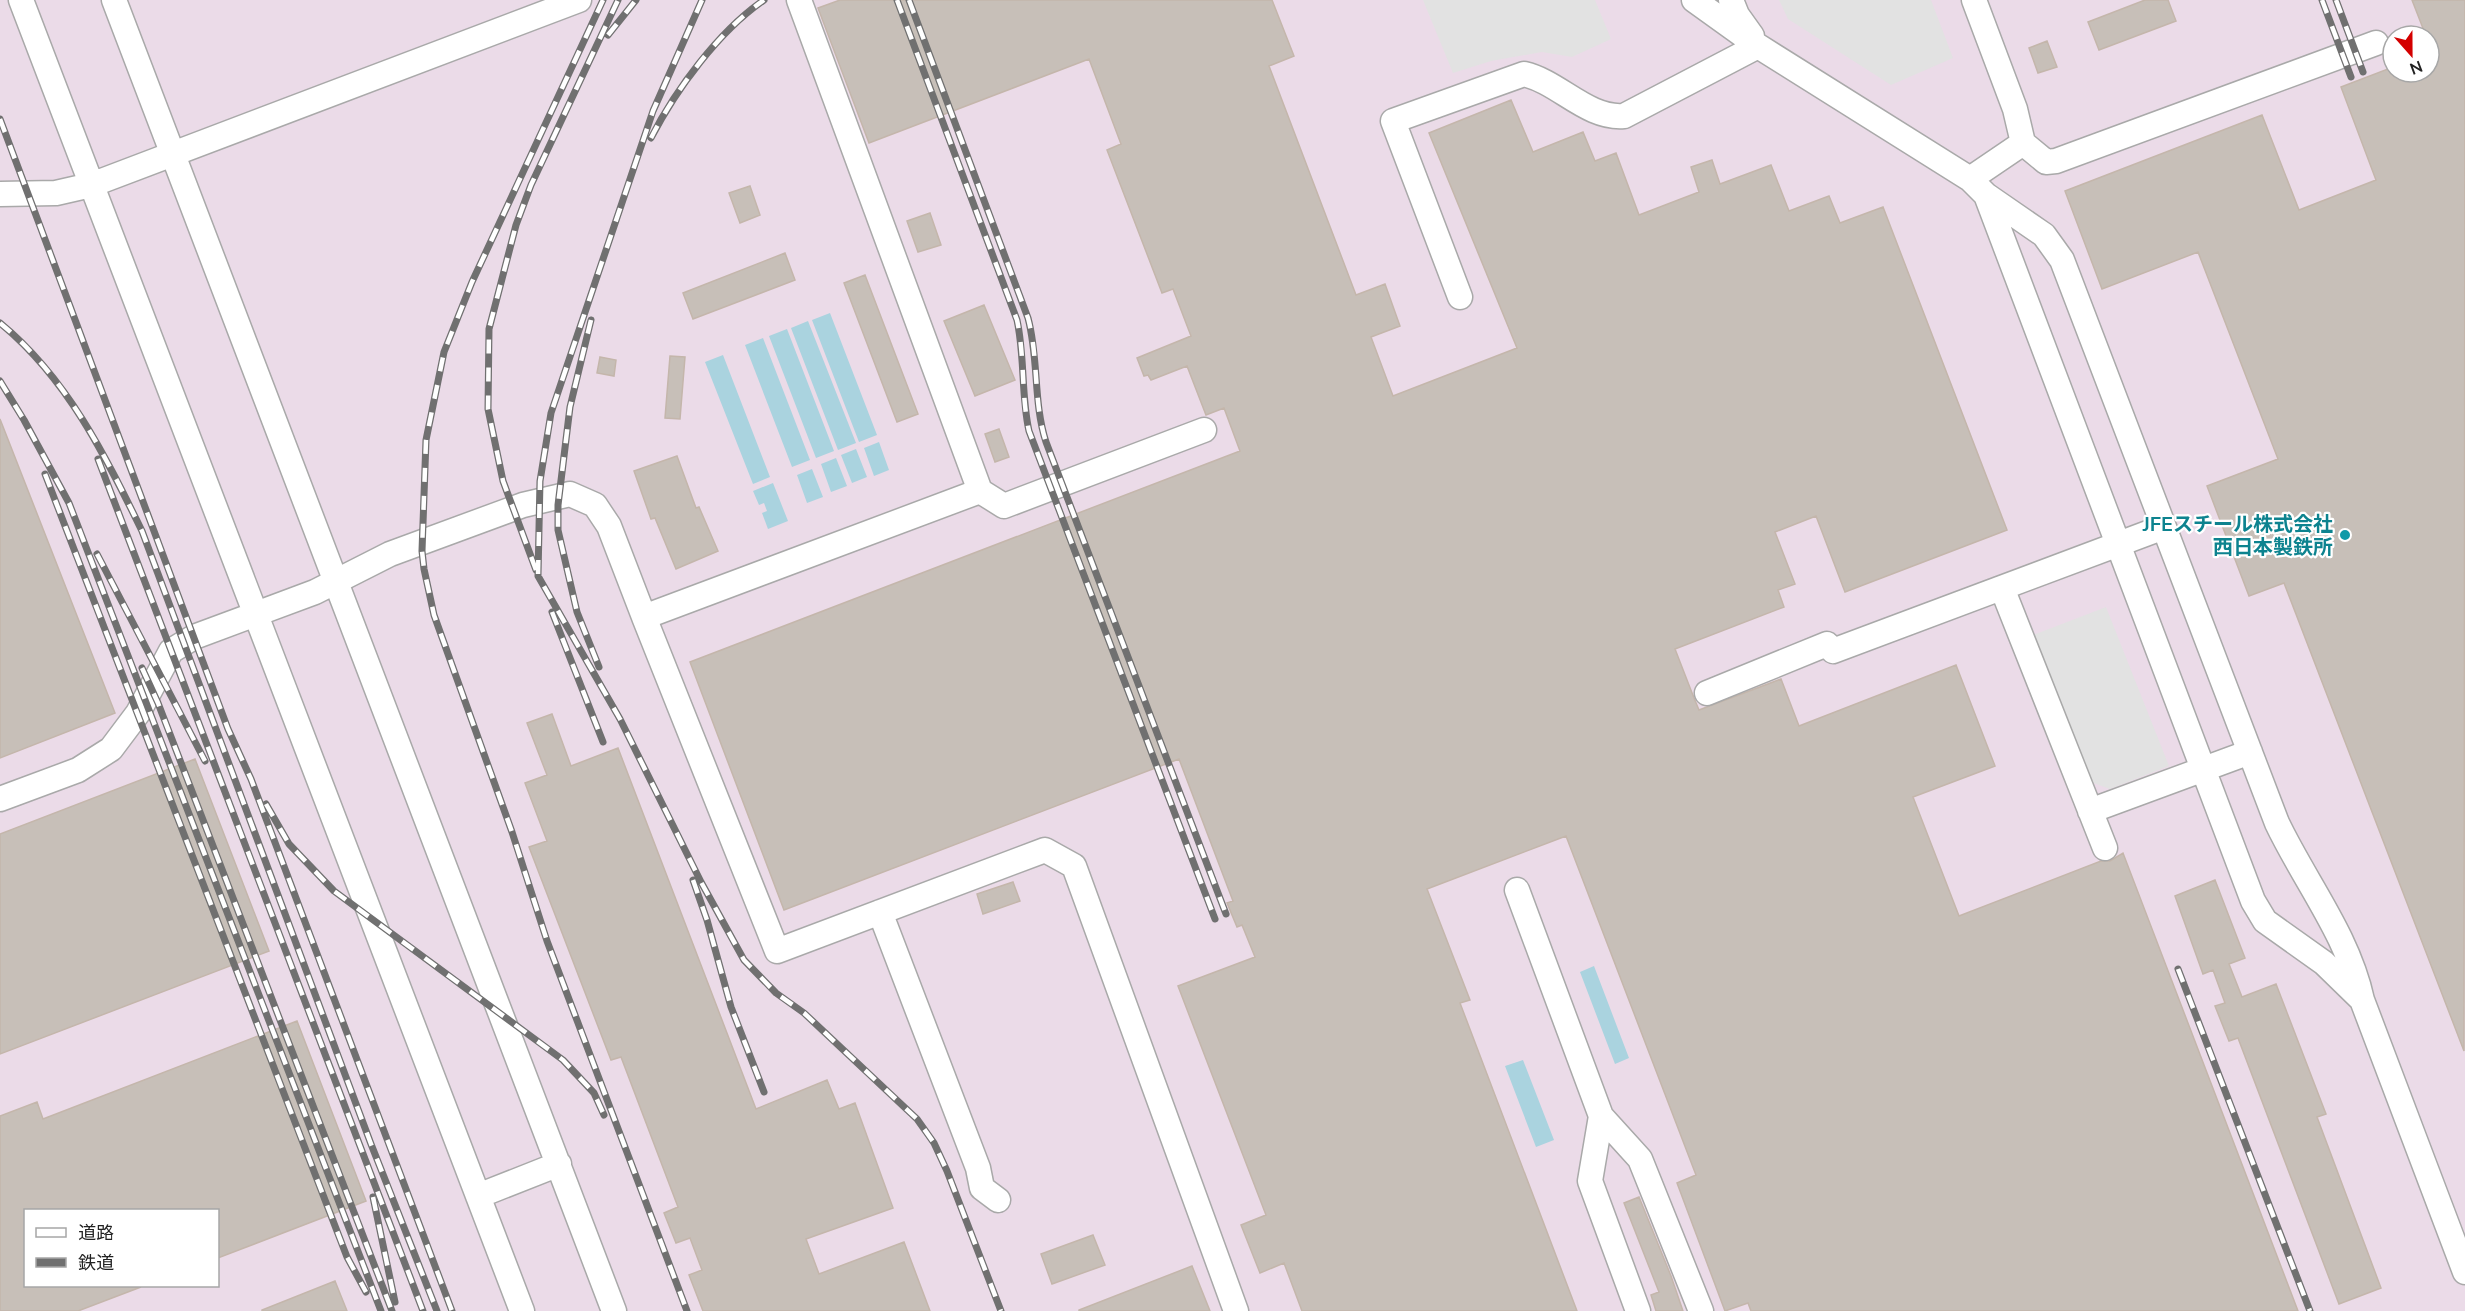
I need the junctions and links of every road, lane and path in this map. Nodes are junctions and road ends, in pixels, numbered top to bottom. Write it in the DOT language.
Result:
graph roads {
  1 [pos="21,0"];
  2 [pos="114,0"];
  3 [pos="579,0"];
  4 [pos="799,0"];
  5 [pos="1694,0"];
  6 [pos="1731,0"];
  7 [pos="1974,0"];
  8 [pos="2376,43"];
  9 [pos="1758,46"];
  10 [pos="2023,143"];
  11 [pos="173,155"];
  12 [pos="91,185"];
  13 [pos="1978,187"];
  14 [pos="0,194"];
  15 [pos="1460,297"];
  16 [pos="1204,430"];
  17 [pos="980,491"];
  18 [pos="2164,527"];
  19 [pos="2119,543"];
  20 [pos="337,579"];
  21 [pos="2002,588"];
  22 [pos="255,613"];
  23 [pos="644,617"];
  24 [pos="1707,693"];
  25 [pos="2250,752"];
  26 [pos="2203,769"];
  27 [pos="0,799"];
  28 [pos="2090,811"];
  29 [pos="2105,848"];
  30 [pos="1517,890"];
  31 [pos="880,912"];
  32 [pos="2362,1000"];
  33 [pos="1601,1116"];
  34 [pos="559,1164"];
  35 [pos="478,1196"];
  36 [pos="998,1200"];
  37 [pos="2465,1272"];
  38 [pos="522,1311"];
  39 [pos="614,1311"];
  40 [pos="1236,1311"];
  41 [pos="1638,1311"];
  42 [pos="1701,1311"];
  1 -- 12 [label="lane"];
  2 -- 11 [label="lane"];
  3 -- 11 [label="lane"];
  4 -- 17 [label="lane"];
  5 -- 9 [label="lane"];
  6 -- 9 [label="lane"];
  7 -- 10 [label="lane"];
  8 -- 10 [label="lane"];
  9 -- 13 [label="lane"];
  9 -- 15 [label="lane"];
  10 -- 13 [label="lane"];
  11 -- 12 [label="lane"];
  11 -- 20 [label="lane"];
  12 -- 14 [label="lane"];
  12 -- 22 [label="lane"];
  13 -- 18 [label="lane"];
  13 -- 19 [label="lane"];
  16 -- 17 [label="lane"];
  17 -- 23 [label="lane"];
  18 -- 19 [label="lane"];
  18 -- 25 [label="lane"];
  19 -- 21 [label="lane"];
  19 -- 26 [label="lane"];
  20 -- 22 [label="lane"];
  20 -- 23 [label="lane"];
  20 -- 34 [label="lane"];
  21 -- 24 [label="lane"];
  21 -- 28 [label="lane"];
  22 -- 27 [label="lane"];
  22 -- 35 [label="lane"];
  23 -- 31 [label="lane"];
  25 -- 26 [label="lane"];
  25 -- 32 [label="lane"];
  26 -- 28 [label="lane"];
  26 -- 32 [label="lane"];
  28 -- 29 [label="lane"];
  30 -- 33 [label="lane"];
  31 -- 36 [label="lane"];
  31 -- 40 [label="lane"];
  32 -- 37 [label="lane"];
  33 -- 41 [label="lane"];
  33 -- 42 [label="lane"];
  34 -- 35 [label="lane"];
  34 -- 39 [label="lane"];
  35 -- 38 [label="lane"];
}
